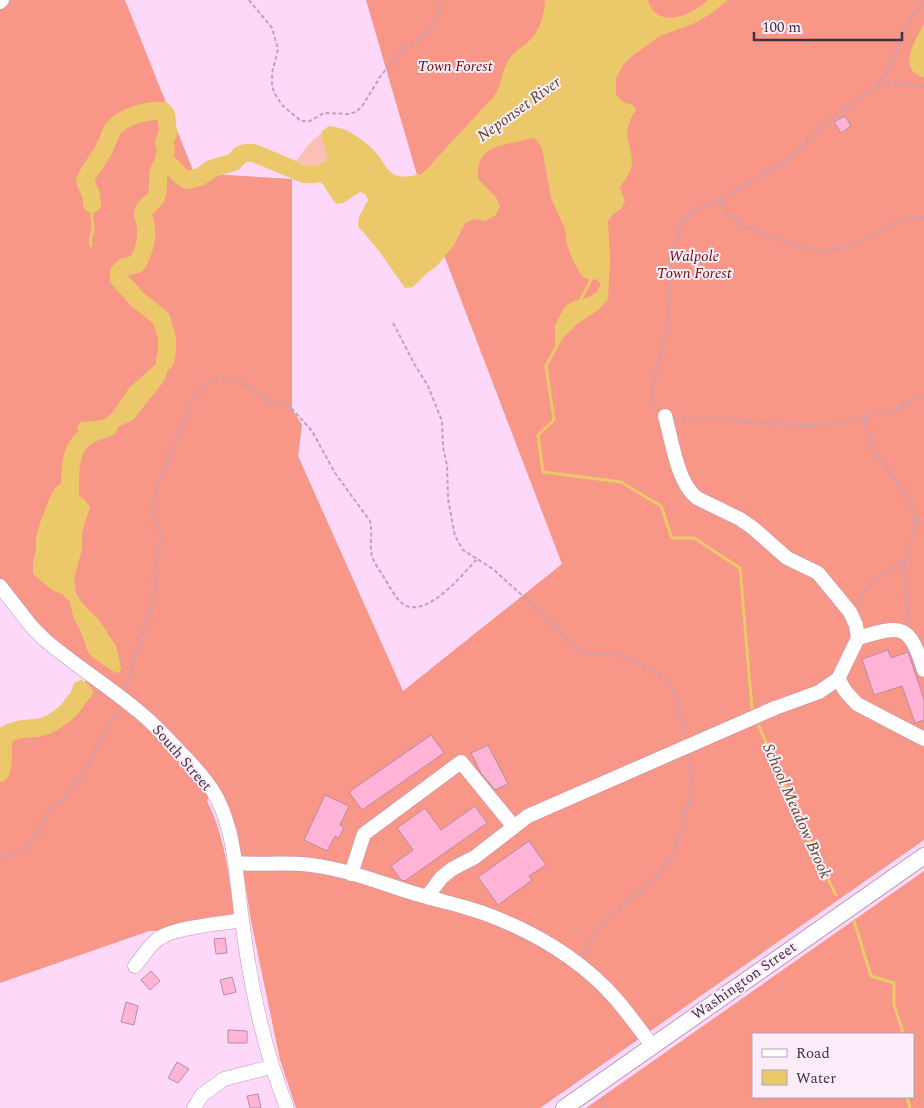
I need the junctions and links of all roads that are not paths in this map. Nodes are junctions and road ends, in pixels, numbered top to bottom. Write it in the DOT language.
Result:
graph roads {
  1 [pos="665,416"];
  2 [pos="0,586"];
  3 [pos="858,638"];
  4 [pos="924,670"];
  5 [pos="838,679"];
  6 [pos="924,739"];
  7 [pos="514,827"];
  8 [pos="924,856"];
  9 [pos="236,863"];
  10 [pos="351,874"];
  11 [pos="428,897"];
  12 [pos="242,920"];
  13 [pos="136,966"];
  14 [pos="652,1045"];
  15 [pos="271,1067"];
  16 [pos="194,1108"];
  17 [pos="287,1108"];
  18 [pos="564,1108"];
  1 -- 3 [label="street"];
  2 -- 9 [label="street, South Street"];
  3 -- 4 [label="street"];
  3 -- 5 [label="street"];
  5 -- 6 [label="street"];
  5 -- 7 [label="street"];
  7 -- 10 [label="street"];
  7 -- 11 [label="street"];
  8 -- 14 [label="main road, Washington Street"];
  9 -- 10 [label="street"];
  9 -- 12 [label="street, South Street"];
  10 -- 11 [label="street"];
  11 -- 14 [label="street"];
  12 -- 13 [label="street"];
  12 -- 15 [label="street, South Street"];
  14 -- 18 [label="main road, Washington Street"];
  15 -- 16 [label="street"];
  15 -- 17 [label="street, South Street"];
}
